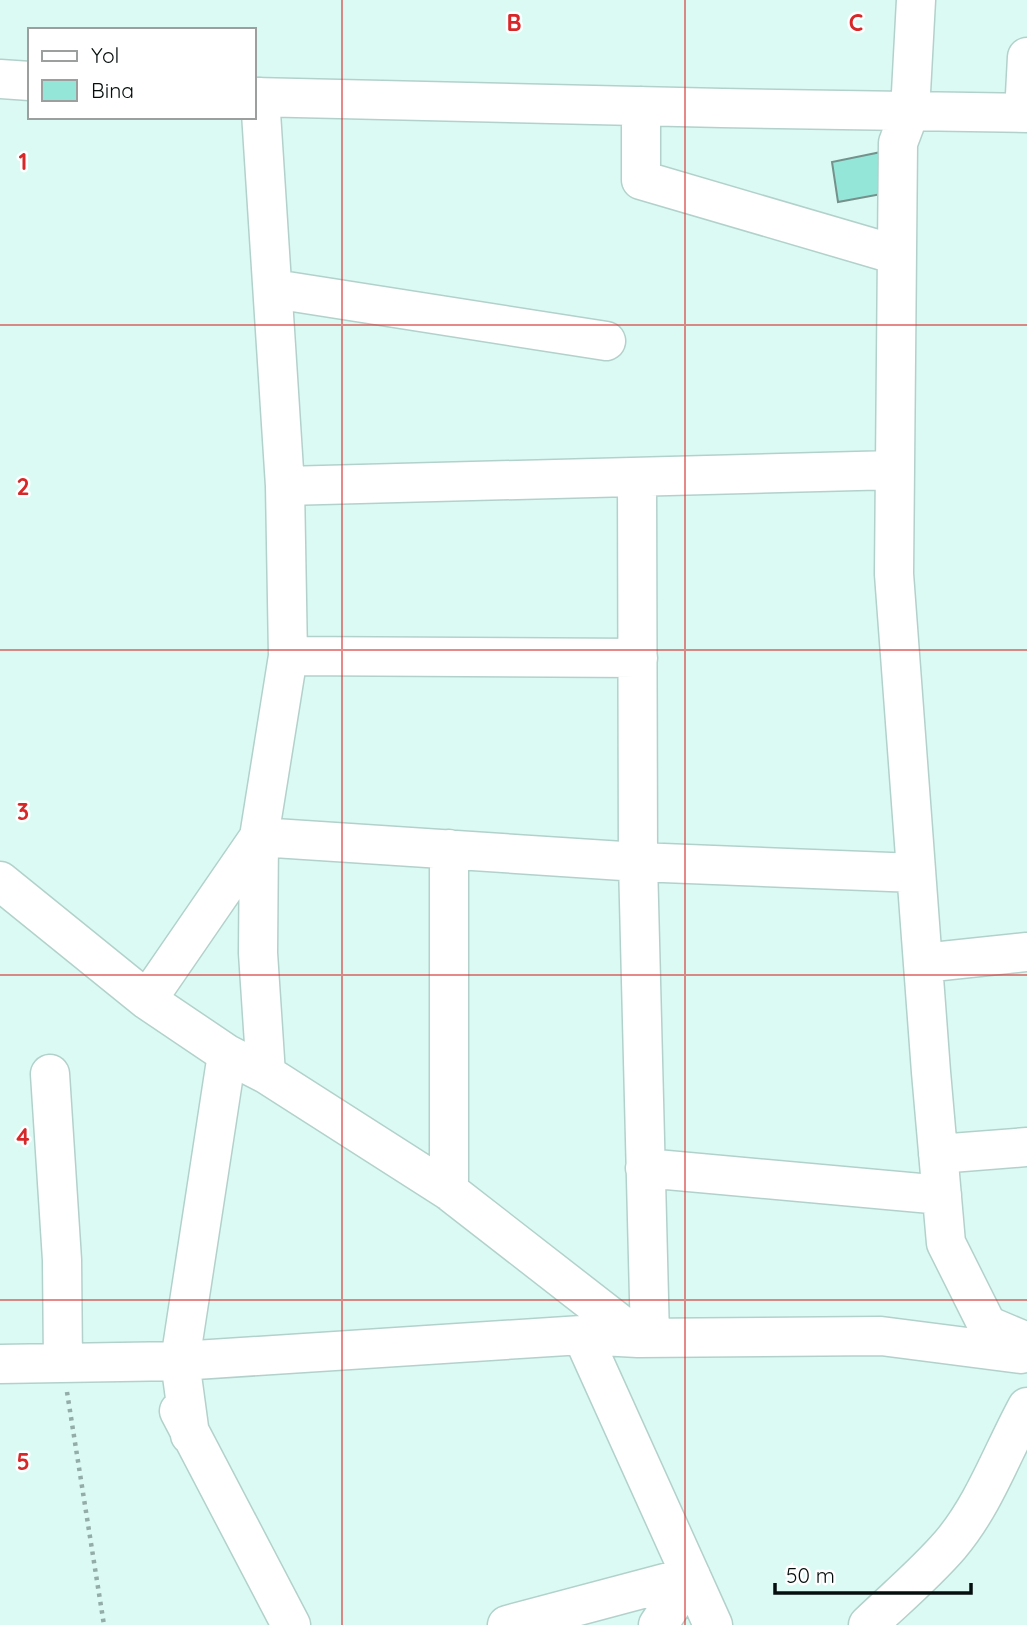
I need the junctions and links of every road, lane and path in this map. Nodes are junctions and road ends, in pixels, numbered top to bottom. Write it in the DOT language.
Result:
graph roads {
  1 [pos="916,0"];
  2 [pos="1027,57"];
  3 [pos="0,79"];
  4 [pos="28,82"];
  5 [pos="257,97"];
  6 [pos="641,106"];
  7 [pos="910,111"];
  8 [pos="1025,113"];
  9 [pos="897,255"];
  10 [pos="274,289"];
  11 [pos="606,341"];
  12 [pos="895,470"];
  13 [pos="637,477"];
  14 [pos="285,486"];
  15 [pos="288,656"];
  16 [pos="638,657"];
  17 [pos="260,837"];
  18 [pos="449,849"];
  19 [pos="638,862"];
  20 [pos="916,873"];
  21 [pos="0,881"];
  22 [pos="1027,952"];
  23 [pos="923,962"];
  24 [pos="146,1000"];
  25 [pos="227,1054"];
  26 [pos="50,1074"];
  27 [pos="266,1074"];
  28 [pos="1027,1147"];
  29 [pos="938,1154"];
  30 [pos="645,1168"];
  31 [pos="449,1191"];
  32 [pos="942,1195"];
  33 [pos="582,1335"];
  34 [pos="644,1338"];
  35 [pos="1025,1347"];
  36 [pos="168,1362"];
  37 [pos="63,1363"];
  38 [pos="0,1364"];
  39 [pos="1027,1405"];
  40 [pos="691,1576"];
  41 [pos="104,1625"];
  42 [pos="291,1625"];
  43 [pos="507,1625"];
  44 [pos="658,1625"];
  45 [pos="713,1625"];
  46 [pos="868,1625"];
  1 -- 7 [label="street"];
  2 -- 8 [label="street"];
  3 -- 4 [label="street"];
  5 -- 6 [label="street"];
  5 -- 10 [label="street"];
  6 -- 7 [label="street"];
  6 -- 9 [label="street"];
  7 -- 8 [label="street"];
  7 -- 9 [label="street"];
  9 -- 12 [label="street"];
  10 -- 11 [label="street"];
  10 -- 14 [label="street"];
  12 -- 13 [label="street"];
  12 -- 20 [label="street"];
  13 -- 14 [label="street"];
  13 -- 16 [label="street"];
  14 -- 15 [label="street"];
  15 -- 16 [label="street"];
  15 -- 17 [label="street"];
  16 -- 19 [label="street"];
  17 -- 18 [label="street"];
  17 -- 24 [label="street"];
  17 -- 27 [label="street"];
  18 -- 19 [label="street"];
  18 -- 31 [label="street"];
  19 -- 20 [label="street"];
  19 -- 30 [label="street"];
  20 -- 23 [label="street"];
  21 -- 24 [label="street"];
  22 -- 23 [label="street"];
  23 -- 29 [label="street"];
  24 -- 25 [label="street"];
  25 -- 27 [label="street"];
  25 -- 36 [label="street"];
  26 -- 37 [label="street"];
  27 -- 31 [label="street"];
  28 -- 29 [label="street"];
  29 -- 32 [label="street"];
  30 -- 32 [label="street"];
  30 -- 34 [label="street"];
  31 -- 34 [label="street"];
  32 -- 35 [label="street"];
  33 -- 34 [label="street"];
  33 -- 36 [label="street"];
  33 -- 40 [label="street"];
  34 -- 35 [label="street"];
  35 -- 39 [label="street"];
  36 -- 37 [label="street"];
  36 -- 42 [label="street"];
  37 -- 38 [label="street"];
  37 -- 41 [label="path"];
  39 -- 46 [label="street"];
  40 -- 43 [label="street"];
  40 -- 44 [label="street"];
  40 -- 45 [label="street"];
}
